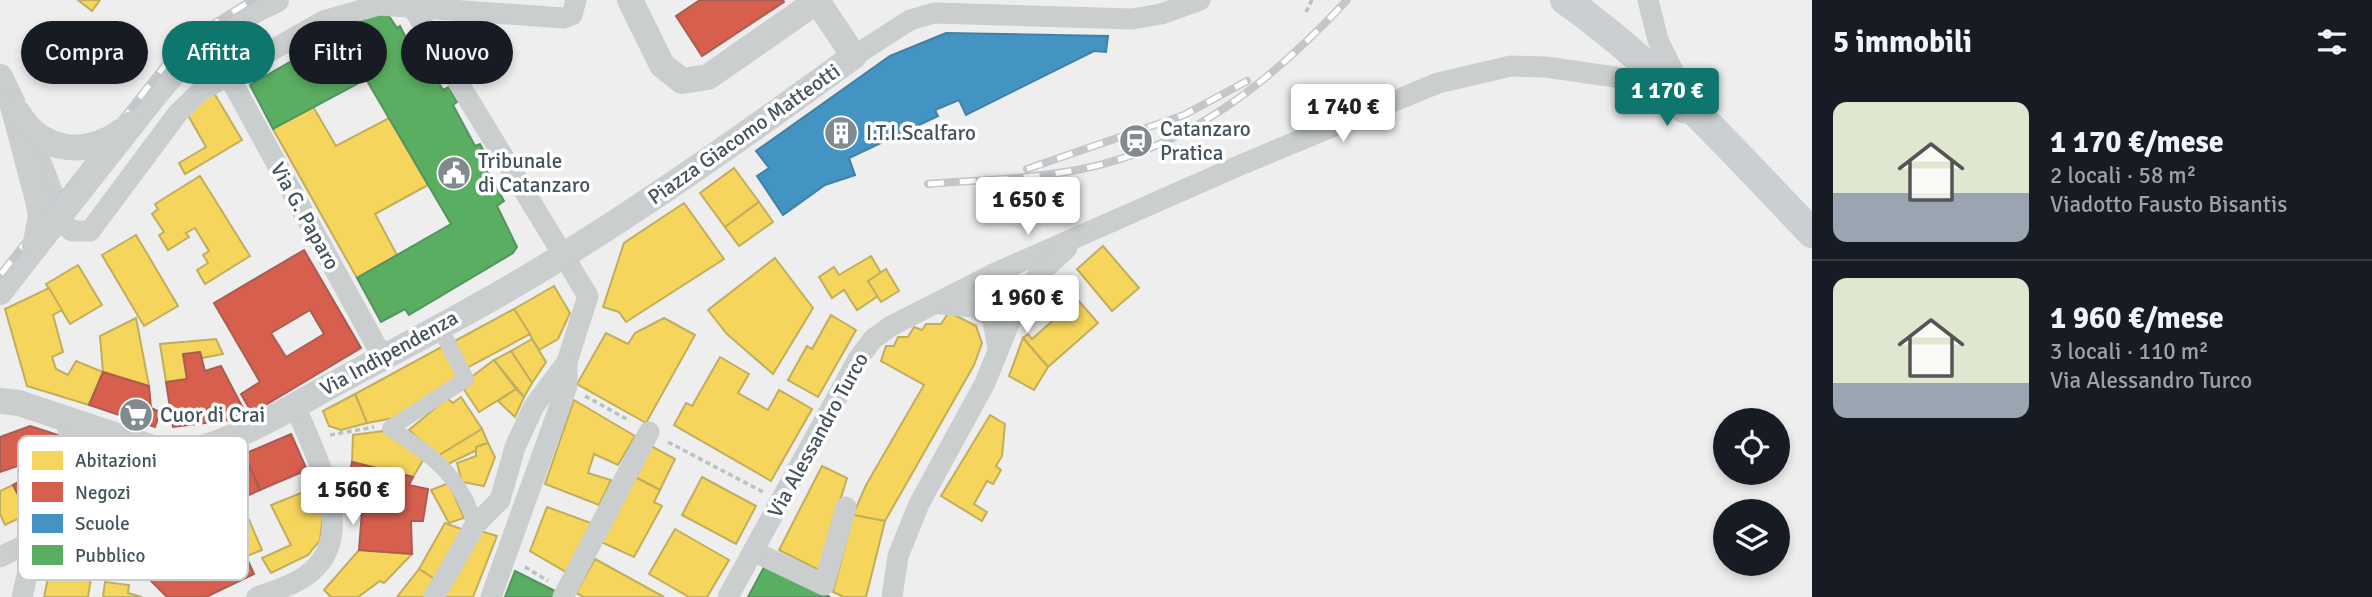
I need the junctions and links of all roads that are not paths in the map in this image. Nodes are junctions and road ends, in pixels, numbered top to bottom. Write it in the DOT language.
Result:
graph roads {
  1 [pos="276,0"];
  2 [pos="576,0"];
  3 [pos="630,0"];
  4 [pos="1200,0"];
  5 [pos="1565,0"];
  6 [pos="1647,0"];
  7 [pos="811,2"];
  8 [pos="412,8"];
  9 [pos="275,48"];
  10 [pos="854,56"];
  11 [pos="0,65"];
  12 [pos="0,78"];
  13 [pos="212,84"];
  14 [pos="232,84"];
  15 [pos="1688,101"];
  16 [pos="12,102"];
  17 [pos="132,124"];
  18 [pos="1735,152"];
  19 [pos="1812,233"];
  20 [pos="1079,237"];
  21 [pos="35,247"];
  22 [pos="564,256"];
  23 [pos="993,274"];
  24 [pos="4,286"];
  25 [pos="940,304"];
  26 [pos="1017,304"];
  27 [pos="991,316"];
  28 [pos="439,326"];
  29 [pos="998,348"];
  30 [pos="383,358"];
  31 [pos="567,362"];
  32 [pos="0,380"];
  33 [pos="295,405"];
  34 [pos="13,408"];
  35 [pos="65,418"];
  36 [pos="649,432"];
  37 [pos="70,436"];
  38 [pos="118,436"];
  39 [pos="232,436"];
  40 [pos="846,507"];
  41 [pos="475,525"];
  42 [pos="18,548"];
  43 [pos="753,551"];
  44 [pos="0,557"];
  45 [pos="565,594"];
  46 [pos="257,597"];
  47 [pos="434,597"];
  48 [pos="491,597"];
  49 [pos="728,597"];
  50 [pos="892,597"];
  1 -- 17 [label="street"];
  2 -- 8 [label="street"];
  3 -- 7 [label="street, Piazza Giacomo Matteotti"];
  4 -- 10 [label="street"];
  5 -- 15 [label="main road"];
  6 -- 15 [label="street"];
  7 -- 10 [label="street, Piazza Giacomo Matteotti"];
  8 -- 9 [label="street"];
  8 -- 22 [label="street"];
  10 -- 22 [label="street, Piazza Giacomo Matteotti"];
  11 -- 13 [label="street"];
  12 -- 16 [label="street"];
  14 -- 30 [label="street, Via G. Paparo"];
  15 -- 18 [label="main road"];
  16 -- 17 [label="street, bridge"];
  16 -- 21 [label="street, bridge"];
  17 -- 21 [label="street, bridge"];
  18 -- 19 [label="main road"];
  18 -- 20 [label="street, Via Alessandro Turco"];
  20 -- 23 [label="street, Via Alessandro Turco"];
  20 -- 26 [label="street"];
  21 -- 24 [label="street"];
  22 -- 28 [label="street, Via Indipendenza"];
  22 -- 31 [label="street"];
  23 -- 25 [label="street, Via Alessandro Turco"];
  23 -- 26 [label="street"];
  23 -- 27 [label="street"];
  25 -- 27 [label="street"];
  25 -- 43 [label="street, Via Alessandro Turco"];
  26 -- 29 [label="street"];
  27 -- 29 [label="street"];
  28 -- 30 [label="street, Via Indipendenza"];
  28 -- 41 [label="street"];
  29 -- 50 [label="street"];
  30 -- 33 [label="street, Via Indipendenza"];
  31 -- 41 [label="street"];
  31 -- 48 [label="street"];
  32 -- 34 [label="street"];
  33 -- 39 [label="street, Via Indipendenza"];
  33 -- 46 [label="street"];
  34 -- 35 [label="street, Via Indipendenza"];
  35 -- 37 [label="street"];
  35 -- 38 [label="street, Via Indipendenza"];
  36 -- 45 [label="street"];
  40 -- 43 [label="street"];
  41 -- 47 [label="street"];
  42 -- 44 [label="street, Via Indipendenza"];
  43 -- 49 [label="street, Via Alessandro Turco"];
}
